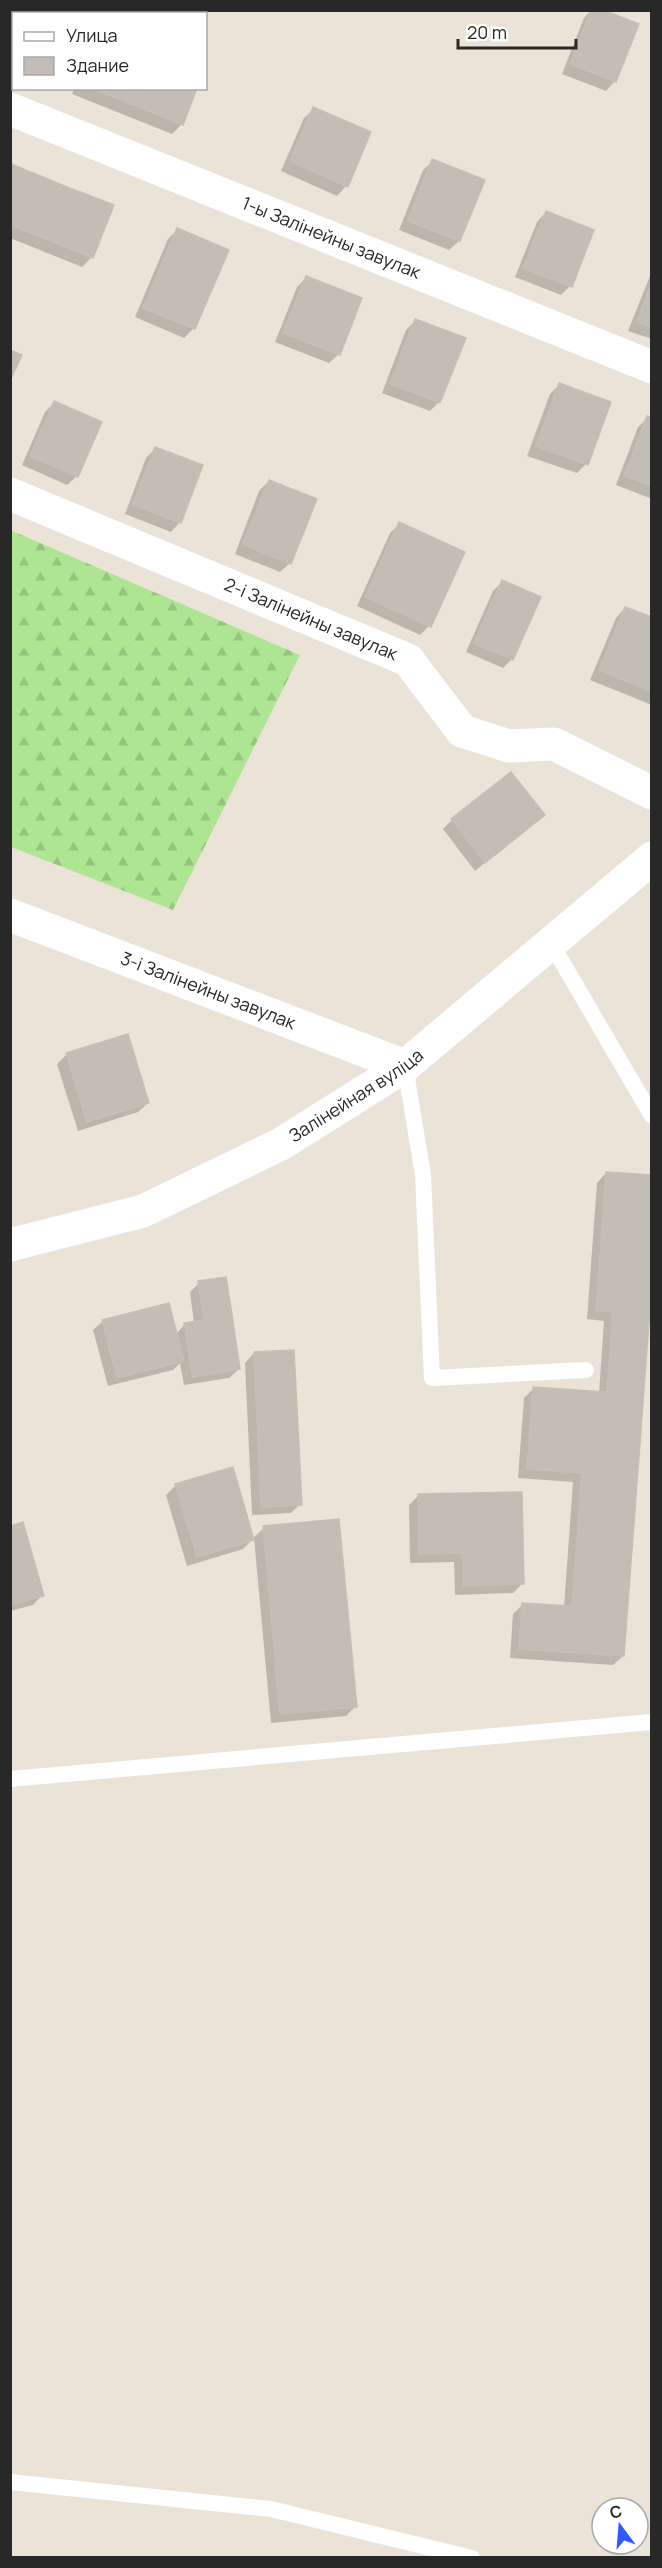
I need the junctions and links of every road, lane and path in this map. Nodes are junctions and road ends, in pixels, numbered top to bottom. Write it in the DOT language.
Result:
graph roads {
  1 [pos="10,109"];
  2 [pos="651,367"];
  3 [pos="10,494"];
  4 [pos="651,793"];
  5 [pos="651,858"];
  6 [pos="10,915"];
  7 [pos="551,942"];
  8 [pos="405,1065"];
  9 [pos="651,1116"];
  10 [pos="10,1245"];
  11 [pos="586,1370"];
  12 [pos="651,1722"];
  13 [pos="10,1779"];
  14 [pos="10,2482"];
  15 [pos="472,2558"];
  1 -- 2 [label="street, 1-ы Залінейны завулак"];
  3 -- 4 [label="street, 2-і Залінейны завулак"];
  5 -- 7 [label="street, Залінейная вуліца"];
  6 -- 8 [label="street, 3-і Залінейны завулак"];
  7 -- 8 [label="street, Залінейная вуліца"];
  7 -- 9 [label="lane"];
  8 -- 10 [label="street, Залінейная вуліца"];
  8 -- 11 [label="lane"];
  12 -- 13 [label="lane"];
  14 -- 15 [label="lane"];
}
